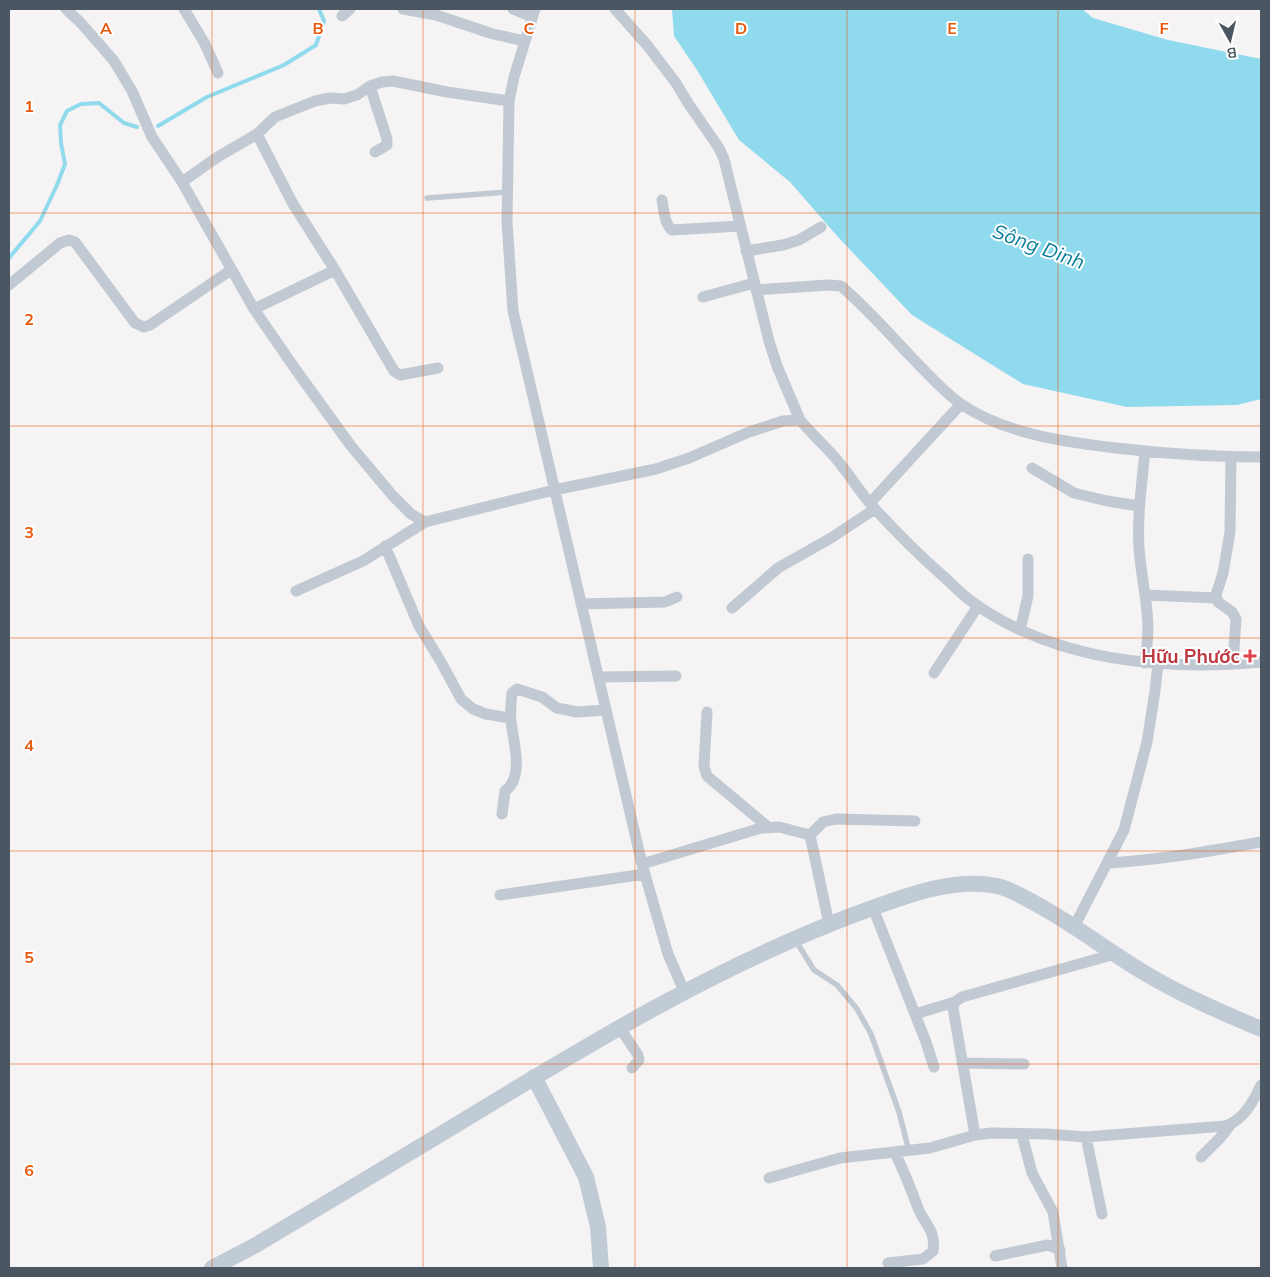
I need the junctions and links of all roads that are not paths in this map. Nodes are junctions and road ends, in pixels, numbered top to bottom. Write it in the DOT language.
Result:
graph roads {
  1 [pos="66,9"];
  2 [pos="184,9"];
  3 [pos="403,9"];
  4 [pos="513,9"];
  5 [pos="615,9"];
  6 [pos="534,13"];
  7 [pos="525,41"];
  8 [pos="218,73"];
  9 [pos="370,86"];
  10 [pos="509,101"];
  11 [pos="256,134"];
  12 [pos="375,152"];
  13 [pos="182,182"];
  14 [pos="508,192"];
  15 [pos="427,198"];
  16 [pos="662,200"];
  17 [pos="740,226"];
  18 [pos="821,227"];
  19 [pos="746,251"];
  20 [pos="231,270"];
  21 [pos="335,270"];
  22 [pos="9,285"];
  23 [pos="755,287"];
  24 [pos="703,297"];
  25 [pos="254,309"];
  26 [pos="438,368"];
  27 [pos="961,404"];
  28 [pos="800,420"];
  29 [pos="1145,451"];
  30 [pos="1261,456"];
  31 [pos="1231,457"];
  32 [pos="1032,468"];
  33 [pos="554,490"];
  34 [pos="872,506"];
  35 [pos="1139,506"];
  36 [pos="425,522"];
  37 [pos="385,546"];
  38 [pos="1028,559"];
  39 [pos="296,590"];
  40 [pos="1146,595"];
  41 [pos="677,598"];
  42 [pos="1216,598"];
  43 [pos="581,604"];
  44 [pos="978,606"];
  45 [pos="732,608"];
  46 [pos="1020,630"];
  47 [pos="1261,662"];
  48 [pos="1144,663"];
  49 [pos="1158,663"];
  50 [pos="1232,664"];
  51 [pos="934,673"];
  52 [pos="676,676"];
  53 [pos="599,677"];
  54 [pos="606,710"];
  55 [pos="708,712"];
  56 [pos="510,718"];
  57 [pos="502,814"];
  58 [pos="915,821"];
  59 [pos="768,827"];
  60 [pos="810,835"];
  61 [pos="1261,842"];
  62 [pos="1108,863"];
  63 [pos="643,869"];
  64 [pos="500,896"];
  65 [pos="873,908"];
  66 [pos="829,924"];
  67 [pos="1074,926"];
  68 [pos="795,939"];
  69 [pos="1115,954"];
  70 [pos="684,991"];
  71 [pos="955,1002"];
  72 [pos="915,1014"];
  73 [pos="620,1028"];
  74 [pos="1261,1029"];
  75 [pos="962,1063"];
  76 [pos="1024,1064"];
  77 [pos="934,1067"];
  78 [pos="632,1068"];
  79 [pos="534,1077"];
  80 [pos="1260,1089"];
  81 [pos="1231,1124"];
  82 [pos="975,1135"];
  83 [pos="1022,1135"];
  84 [pos="1086,1137"];
  85 [pos="909,1151"];
  86 [pos="895,1153"];
  87 [pos="1201,1157"];
  88 [pos="769,1178"];
  89 [pos="1102,1214"];
  90 [pos="1060,1250"];
  91 [pos="995,1256"];
  92 [pos="888,1263"];
  93 [pos="212,1268"];
  94 [pos="601,1268"];
  95 [pos="1062,1268"];
  1 -- 13 [label="street"];
  2 -- 8 [label="street"];
  3 -- 7 [label="street"];
  4 -- 6 [label="street"];
  5 -- 17 [label="street"];
  6 -- 7 [label="street"];
  7 -- 10 [label="street"];
  9 -- 10 [label="street"];
  9 -- 11 [label="street"];
  9 -- 12 [label="street"];
  10 -- 14 [label="street"];
  11 -- 13 [label="street"];
  11 -- 21 [label="street"];
  13 -- 20 [label="street"];
  14 -- 15 [label="lane"];
  14 -- 33 [label="street"];
  16 -- 17 [label="street"];
  17 -- 19 [label="street"];
  18 -- 19 [label="street"];
  19 -- 23 [label="street"];
  20 -- 22 [label="street"];
  20 -- 25 [label="street"];
  21 -- 25 [label="street"];
  21 -- 26 [label="street"];
  23 -- 24 [label="street"];
  23 -- 27 [label="street"];
  23 -- 28 [label="street"];
  25 -- 36 [label="street"];
  27 -- 29 [label="street"];
  27 -- 34 [label="street"];
  28 -- 33 [label="street"];
  28 -- 34 [label="street"];
  29 -- 31 [label="street"];
  29 -- 35 [label="street"];
  30 -- 31 [label="street"];
  31 -- 42 [label="street"];
  32 -- 35 [label="street"];
  33 -- 36 [label="street"];
  33 -- 43 [label="street"];
  34 -- 44 [label="street"];
  34 -- 45 [label="street"];
  35 -- 40 [label="street"];
  36 -- 37 [label="street"];
  37 -- 39 [label="street"];
  37 -- 56 [label="street"];
  38 -- 46 [label="street"];
  40 -- 42 [label="street"];
  40 -- 48 [label="street"];
  41 -- 43 [label="street"];
  42 -- 50 [label="street"];
  43 -- 53 [label="street"];
  44 -- 46 [label="street"];
  44 -- 51 [label="street"];
  46 -- 48 [label="street"];
  47 -- 50 [label="street"];
  48 -- 49 [label="street"];
  49 -- 50 [label="street"];
  49 -- 62 [label="street"];
  52 -- 53 [label="street"];
  53 -- 54 [label="street"];
  54 -- 56 [label="street"];
  54 -- 63 [label="street"];
  55 -- 59 [label="street"];
  56 -- 57 [label="street"];
  58 -- 60 [label="street"];
  59 -- 60 [label="street"];
  59 -- 63 [label="street"];
  60 -- 66 [label="street"];
  61 -- 62 [label="street"];
  62 -- 67 [label="street"];
  63 -- 64 [label="street"];
  63 -- 70 [label="street"];
  65 -- 66 [label="street"];
  65 -- 67 [label="street"];
  65 -- 72 [label="street"];
  66 -- 68 [label="street"];
  67 -- 69 [label="street"];
  68 -- 70 [label="street"];
  68 -- 85 [label="lane"];
  69 -- 71 [label="street"];
  69 -- 74 [label="street"];
  70 -- 73 [label="street"];
  71 -- 72 [label="street"];
  71 -- 75 [label="street"];
  72 -- 77 [label="street"];
  73 -- 78 [label="street"];
  73 -- 79 [label="street"];
  75 -- 76 [label="street"];
  75 -- 82 [label="street"];
  79 -- 93 [label="street"];
  79 -- 94 [label="street"];
  80 -- 81 [label="street"];
  81 -- 84 [label="street"];
  81 -- 87 [label="street"];
  82 -- 83 [label="street"];
  82 -- 85 [label="street"];
  83 -- 84 [label="street"];
  83 -- 90 [label="street"];
  84 -- 89 [label="street"];
  85 -- 86 [label="street"];
  86 -- 88 [label="street"];
  86 -- 92 [label="street"];
  90 -- 91 [label="street"];
  90 -- 95 [label="street"];
}
